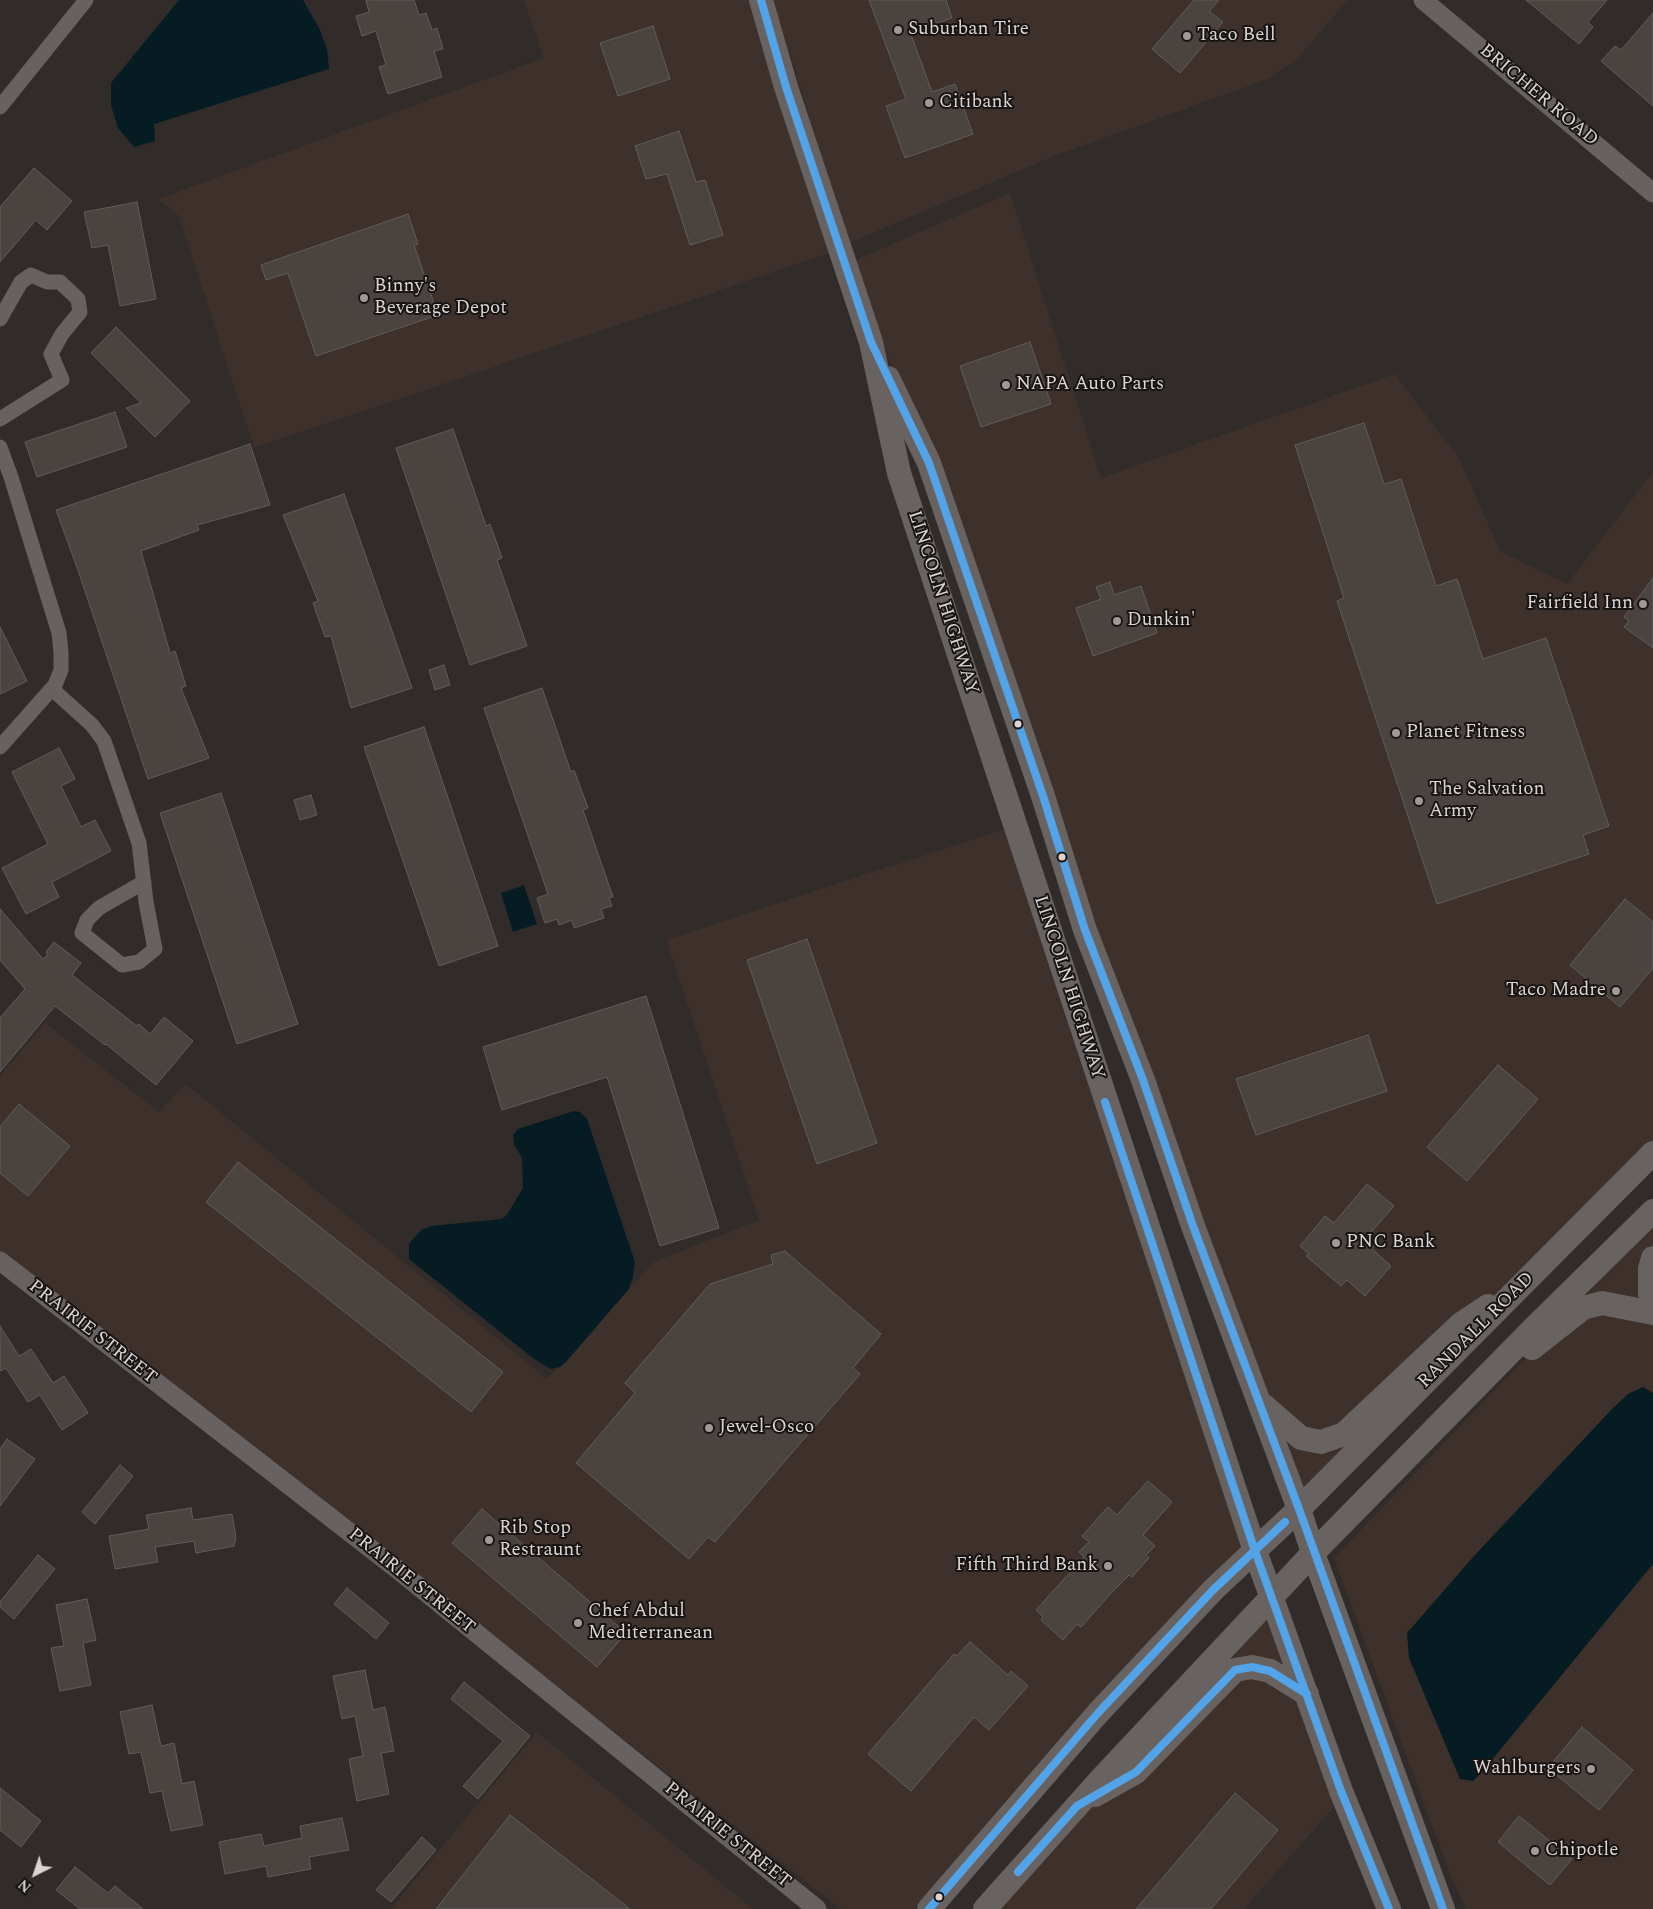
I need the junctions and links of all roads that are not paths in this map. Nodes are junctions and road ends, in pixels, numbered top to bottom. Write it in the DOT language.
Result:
graph roads {
  1 [pos="86,0"];
  2 [pos="761,0"];
  3 [pos="1423,0"];
  4 [pos="0,107"];
  5 [pos="1653,192"];
  6 [pos="0,319"];
  7 [pos="871,342"];
  8 [pos="0,419"];
  9 [pos="0,447"];
  10 [pos="6,478"];
  11 [pos="52,689"];
  12 [pos="0,747"];
  13 [pos="144,882"];
  14 [pos="1653,1153"];
  15 [pos="1653,1211"];
  16 [pos="1653,1258"];
  17 [pos="0,1261"];
  18 [pos="1526,1282"];
  19 [pos="1653,1304"];
  20 [pos="1653,1313"];
  21 [pos="1463,1401"];
  22 [pos="1260,1402"];
  23 [pos="1299,1509"];
  24 [pos="1255,1550"];
  25 [pos="1313,1553"];
  26 [pos="1272,1597"];
  27 [pos="1307,1694"];
  28 [pos="1077,1806"];
  29 [pos="817,1909"];
  30 [pos="929,1909"];
  31 [pos="985,1909"];
  32 [pos="1389,1909"];
  33 [pos="1443,1909"];
  1 -- 4 [label="street"];
  2 -- 7 [label="main road, LINCOLN HIGHWAY"];
  3 -- 5 [label="street, BRICHER ROAD"];
  6 -- 8 [label="street"];
  7 -- 22 [label="main road, LINCOLN HIGHWAY"];
  7 -- 24 [label="main road, LINCOLN HIGHWAY"];
  9 -- 10 [label="street"];
  10 -- 11 [label="street"];
  11 -- 12 [label="street"];
  11 -- 13 [label="street"];
  13 -- 13 [label="street"];
  14 -- 18 [label="main road, RANDALL ROAD"];
  15 -- 21 [label="main road, RANDALL ROAD"];
  16 -- 19 [label="main road"];
  17 -- 29 [label="street, PRAIRIE STREET"];
  18 -- 22 [label="main road"];
  18 -- 23 [label="main road, RANDALL ROAD"];
  20 -- 21 [label="main road"];
  21 -- 25 [label="main road, RANDALL ROAD"];
  22 -- 23 [label="main road, LINCOLN HIGHWAY"];
  23 -- 24 [label="main road, RANDALL ROAD"];
  23 -- 25 [label="main road, LINCOLN HIGHWAY"];
  24 -- 26 [label="main road, LINCOLN HIGHWAY"];
  24 -- 30 [label="main road, RANDALL ROAD"];
  25 -- 26 [label="main road, RANDALL ROAD"];
  25 -- 33 [label="main road, LINCOLN HIGHWAY"];
  26 -- 27 [label="main road, LINCOLN HIGHWAY"];
  26 -- 28 [label="main road, RANDALL ROAD"];
  27 -- 28 [label="main road"];
  27 -- 32 [label="main road, LINCOLN HIGHWAY"];
  28 -- 31 [label="main road, RANDALL ROAD"];
}
